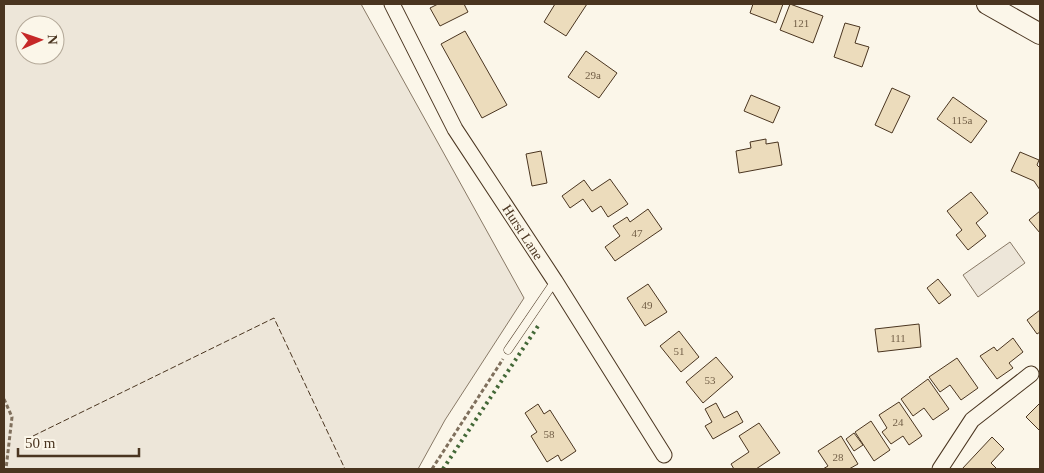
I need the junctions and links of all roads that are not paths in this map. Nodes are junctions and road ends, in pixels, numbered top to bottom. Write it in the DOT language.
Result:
graph roads {
  1 [pos="392,4"];
  2 [pos="987,4"];
  3 [pos="1040,34"];
  4 [pos="554,281"];
  5 [pos="508,350"];
  6 [pos="1031,374"];
  7 [pos="664,455"];
  8 [pos="940,469"];
  1 -- 4 [label="street, Hurst Lane"];
  2 -- 3 [label="street"];
  4 -- 5 [label="lane"];
  4 -- 7 [label="street, Hurst Lane"];
  6 -- 8 [label="street"];
}
